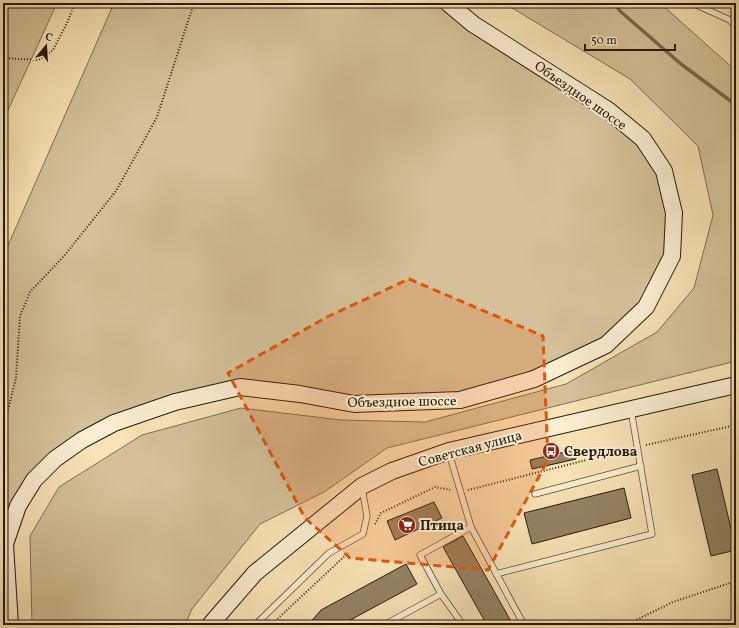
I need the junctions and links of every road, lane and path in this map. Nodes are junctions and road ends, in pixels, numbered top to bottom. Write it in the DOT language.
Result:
graph roads {
  1 [pos="75,3"];
  2 [pos="194,3"];
  3 [pos="448,3"];
  4 [pos="692,3"];
  5 [pos="736,28"];
  6 [pos="3,58"];
  7 [pos="736,385"];
  8 [pos="631,408"];
  9 [pos="736,425"];
  10 [pos="3,430"];
  11 [pos="638,447"];
  12 [pos="448,451"];
  13 [pos="641,466"];
  14 [pos="362,486"];
  15 [pos="461,492"];
  16 [pos="535,494"];
  17 [pos="374,525"];
  18 [pos="471,527"];
  19 [pos="350,551"];
  20 [pos="496,574"];
  21 [pos="736,582"];
  22 [pos="441,594"];
  23 [pos="10,625"];
  24 [pos="210,625"];
  25 [pos="256,625"];
  26 [pos="271,625"];
  27 [pos="384,625"];
  28 [pos="463,625"];
  29 [pos="524,625"];
  30 [pos="626,625"];
  1 -- 6 [label="path"];
  2 -- 10 [label="path"];
  3 -- 23 [label="street, Объездное шоссе"];
  4 -- 5 [label="lane"];
  7 -- 8 [label="street, Советская улица"];
  8 -- 11 [label="lane"];
  8 -- 12 [label="street, Советская улица"];
  9 -- 11 [label="path"];
  11 -- 13 [label="lane"];
  11 -- 15 [label="path"];
  12 -- 14 [label="street, Советская улица"];
  12 -- 15 [label="lane"];
  13 -- 16 [label="lane"];
  13 -- 20 [label="lane"];
  14 -- 24 [label="street, Советская улица"];
  14 -- 25 [label="lane"];
  15 -- 17 [label="path"];
  15 -- 18 [label="lane"];
  18 -- 20 [label="lane"];
  18 -- 22 [label="lane"];
  19 -- 26 [label="path"];
  20 -- 29 [label="lane"];
  21 -- 30 [label="path"];
  22 -- 27 [label="lane"];
  22 -- 28 [label="lane"];
}
